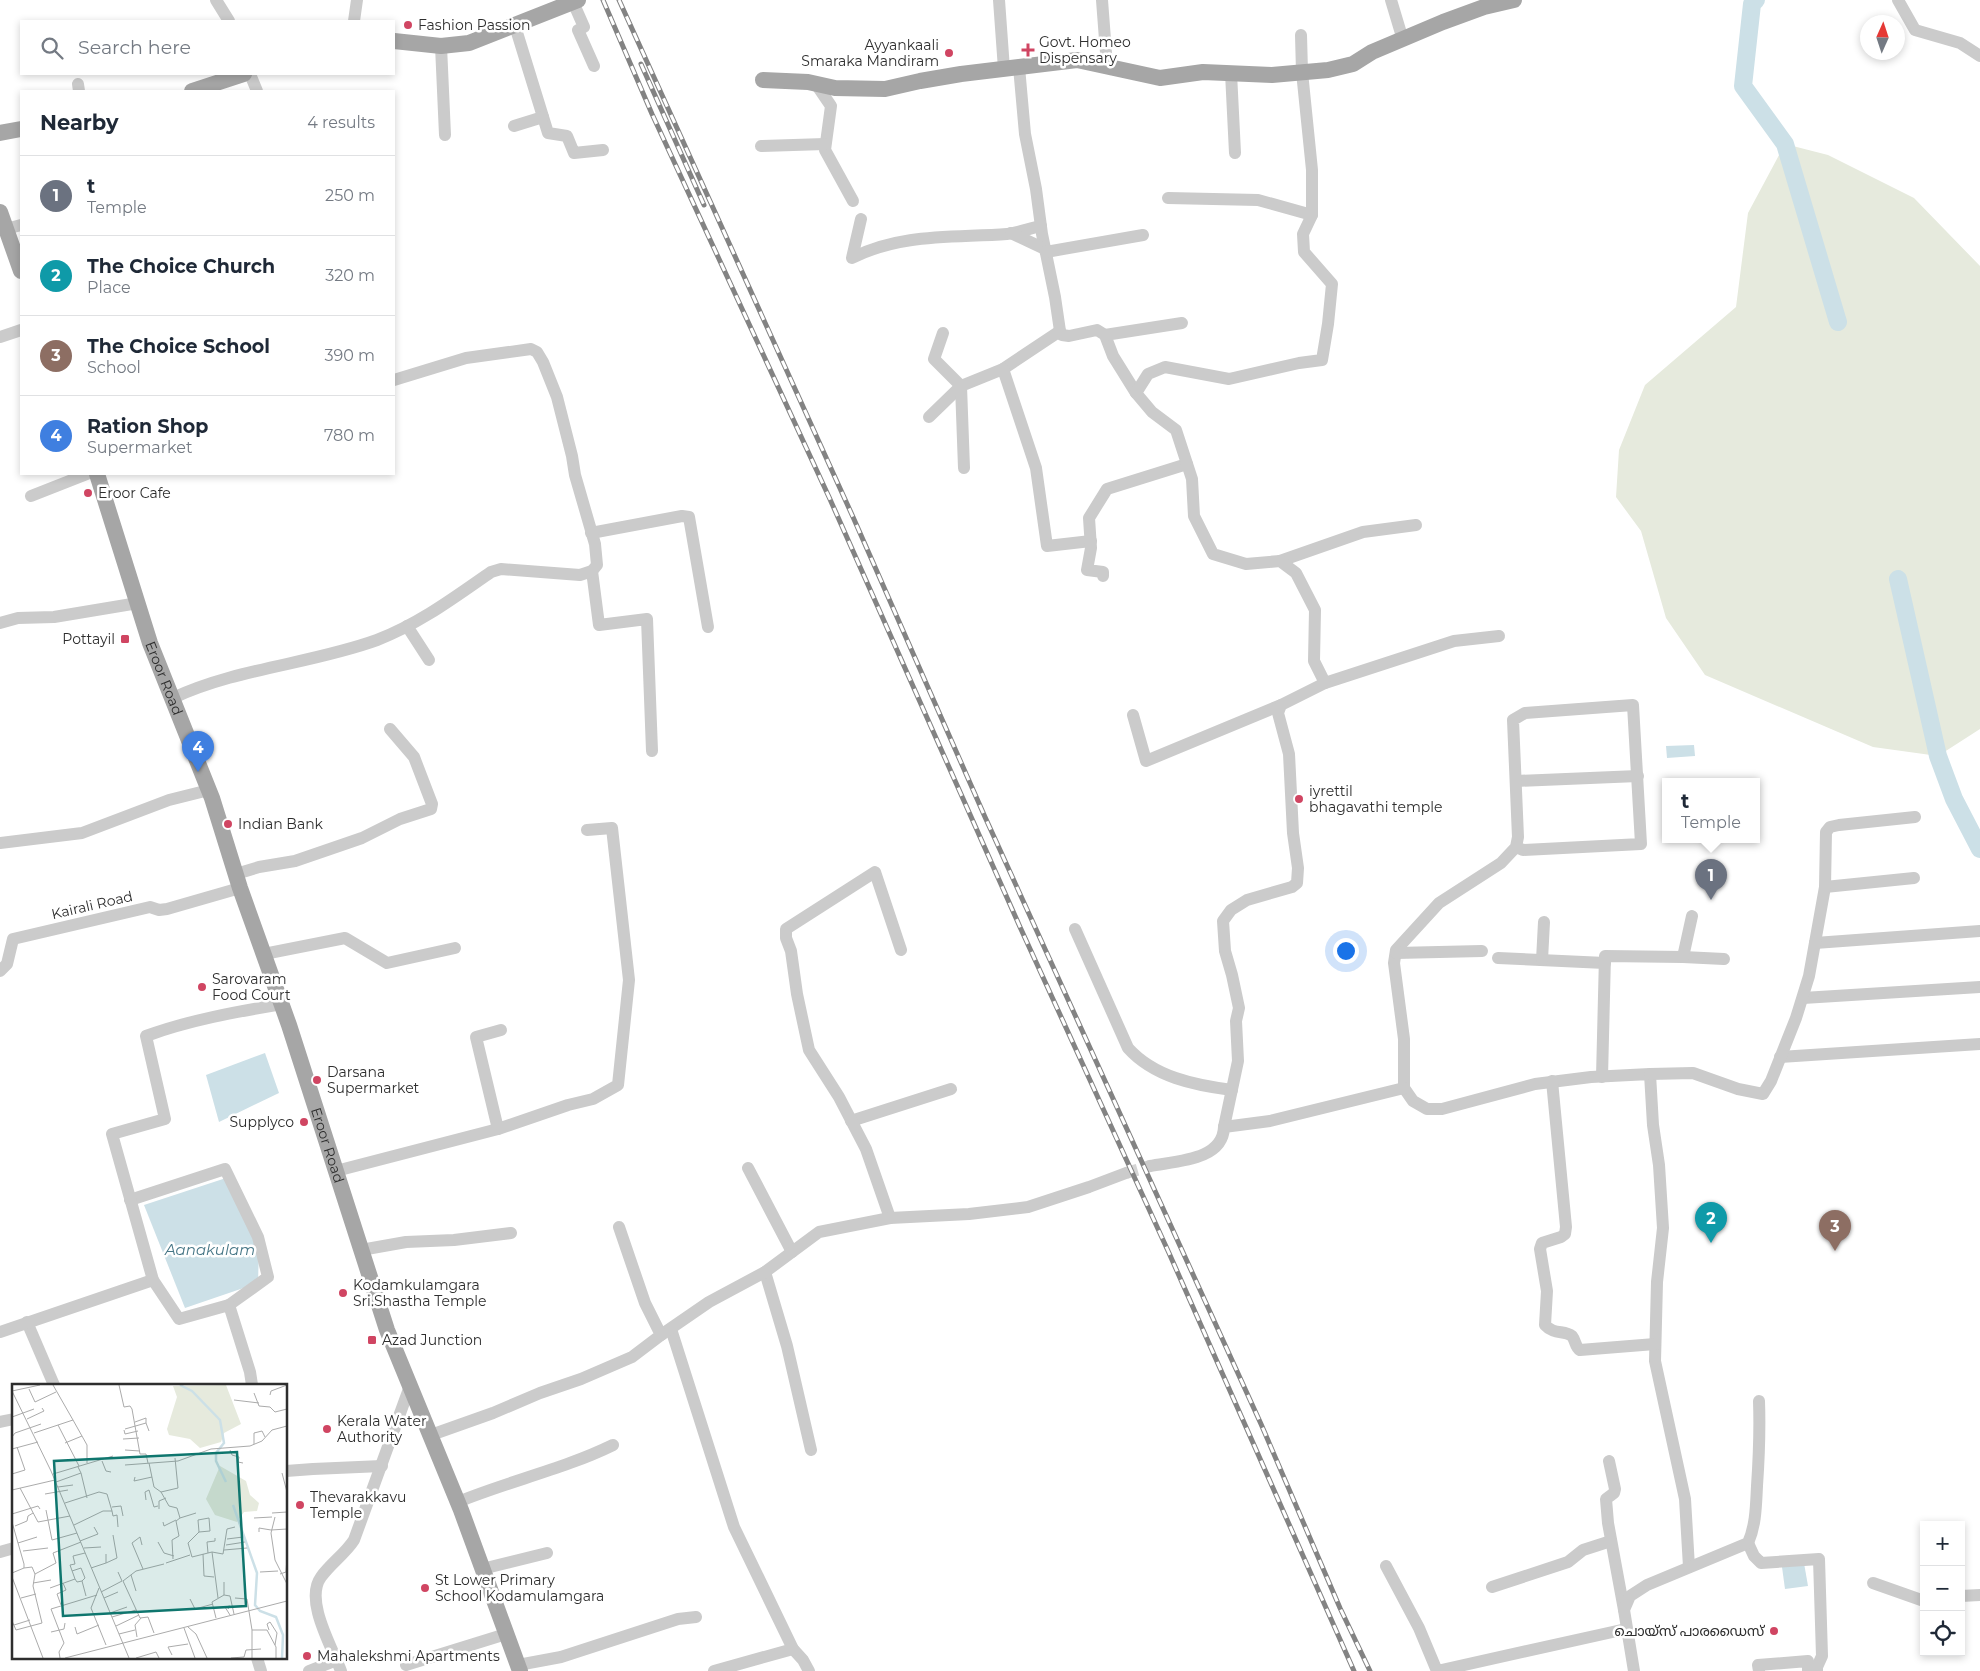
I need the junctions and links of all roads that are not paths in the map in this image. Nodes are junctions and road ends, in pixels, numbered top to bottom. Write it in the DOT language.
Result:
graph roads {
  1 [pos="216,0"];
  2 [pos="357,0"];
  3 [pos="1000,0"];
  4 [pos="1102,0"];
  5 [pos="1391,0"];
  6 [pos="1514,0"];
  7 [pos="1898,0"];
  8 [pos="571,2"];
  9 [pos="1497,2"];
  10 [pos="228,20"];
  11 [pos="354,20"];
  12 [pos="515,26"];
  13 [pos="1301,35"];
  14 [pos="1403,40"];
  15 [pos="395,41"];
  16 [pos="441,46"];
  17 [pos="1980,56"];
  18 [pos="594,66"];
  19 [pos="1107,66"];
  20 [pos="1011,68"];
  21 [pos="1302,72"];
  22 [pos="1231,73"];
  23 [pos="241,75"];
  24 [pos="250,75"];
  25 [pos="763,80"];
  26 [pos="816,84"];
  27 [pos="195,90"];
  28 [pos="257,90"];
  29 [pos="543,117"];
  30 [pos="514,126"];
  31 [pos="20,129"];
  32 [pos="0,133"];
  33 [pos="445,134"];
  34 [pos="825,144"];
  35 [pos="760,146"];
  36 [pos="603,150"];
  37 [pos="1235,153"];
  38 [pos="1168,198"];
  39 [pos="853,201"];
  40 [pos="0,212"];
  41 [pos="1312,215"];
  42 [pos="861,218"];
  43 [pos="1041,226"];
  44 [pos="14,227"];
  45 [pos="1011,233"];
  46 [pos="1143,235"];
  47 [pos="1045,250"];
  48 [pos="20,265"];
  49 [pos="1182,323"];
  50 [pos="20,330"];
  51 [pos="1060,331"];
  52 [pos="943,333"];
  53 [pos="1105,335"];
  54 [pos="0,337"];
  55 [pos="1002,369"];
  56 [pos="395,380"];
  57 [pos="961,386"];
  58 [pos="1136,393"];
  59 [pos="929,417"];
  60 [pos="1187,464"];
  61 [pos="964,468"];
  62 [pos="84,475"];
  63 [pos="97,475"];
  64 [pos="31,496"];
  65 [pos="1416,526"];
  66 [pos="591,533"];
  67 [pos="1091,541"];
  68 [pos="1280,561"];
  69 [pos="592,571"];
  70 [pos="1103,576"];
  71 [pos="138,603"];
  72 [pos="0,623"];
  73 [pos="407,626"];
  74 [pos="708,627"];
  75 [pos="1499,636"];
  76 [pos="429,660"];
  77 [pos="1325,683"];
  78 [pos="173,698"];
  79 [pos="1281,705"];
  80 [pos="1133,715"];
  81 [pos="390,729"];
  82 [pos="652,751"];
  83 [pos="1638,776"];
  84 [pos="1516,781"];
  85 [pos="209,790"];
  86 [pos="1915,817"];
  87 [pos="587,830"];
  88 [pos="0,843"];
  89 [pos="1516,847"];
  90 [pos="1914,878"];
  91 [pos="238,881"];
  92 [pos="1824,887"];
  93 [pos="1692,916"];
  94 [pos="1544,922"];
  95 [pos="1074,929"];
  96 [pos="1980,931"];
  97 [pos="1815,943"];
  98 [pos="455,948"];
  99 [pos="901,950"];
  100 [pos="1482,951"];
  101 [pos="1396,953"];
  102 [pos="264,954"];
  103 [pos="1684,957"];
  104 [pos="1498,958"];
  105 [pos="1724,959"];
  106 [pos="1542,960"];
  107 [pos="1605,962"];
  108 [pos="0,971"];
  109 [pos="1980,987"];
  110 [pos="1803,998"];
  111 [pos="282,1004"];
  112 [pos="501,1030"];
  113 [pos="1980,1044"];
  114 [pos="1780,1057"];
  115 [pos="1650,1074"];
  116 [pos="1602,1077"];
  117 [pos="1552,1081"];
  118 [pos="1404,1088"];
  119 [pos="951,1089"];
  120 [pos="1232,1090"];
  121 [pos="851,1121"];
  122 [pos="1224,1127"];
  123 [pos="498,1129"];
  124 [pos="1150,1166"];
  125 [pos="748,1168"];
  126 [pos="336,1171"];
  127 [pos="1126,1173"];
  128 [pos="130,1200"];
  129 [pos="890,1218"];
  130 [pos="619,1227"];
  131 [pos="511,1233"];
  132 [pos="362,1250"];
  133 [pos="792,1252"];
  134 [pos="766,1272"];
  135 [pos="153,1280"];
  136 [pos="229,1305"];
  137 [pos="27,1322"];
  138 [pos="0,1332"];
  139 [pos="666,1332"];
  140 [pos="1655,1344"];
  141 [pos="54,1384"];
  142 [pos="252,1384"];
  143 [pos="410,1386"];
  144 [pos="1759,1401"];
  145 [pos="431,1435"];
  146 [pos="613,1445"];
  147 [pos="811,1450"];
  148 [pos="1609,1461"];
  149 [pos="382,1466"];
  150 [pos="288,1472"];
  151 [pos="458,1502"];
  152 [pos="1611,1541"];
  153 [pos="1748,1543"];
  154 [pos="547,1553"];
  155 [pos="1386,1566"];
  156 [pos="1689,1567"];
  157 [pos="482,1569"];
  158 [pos="1873,1583"];
  159 [pos="1492,1588"];
  160 [pos="1980,1595"];
  161 [pos="1965,1596"];
  162 [pos="1920,1600"];
  163 [pos="1624,1610"];
  164 [pos="696,1616"];
  165 [pos="1626,1629"];
  166 [pos="506,1634"];
  167 [pos="794,1649"];
  168 [pos="258,1658"];
  169 [pos="406,1665"];
  170 [pos="339,1666"];
  171 [pos="519,1668"];
  172 [pos="261,1671"];
  173 [pos="309,1671"];
  174 [pos="714,1671"];
  175 [pos="809,1671"];
  176 [pos="1634,1671"];
  177 [pos="1759,1671"];
  178 [pos="1808,1671"];
  179 [pos="1817,1671"];
  1 -- 10 [label="street"];
  2 -- 11 [label="street"];
  3 -- 20 [label="street"];
  4 -- 19 [label="street"];
  5 -- 14 [label="street"];
  6 -- 9 [label="main road"];
  7 -- 17 [label="street"];
  8 -- 12 [label="main road"];
  8 -- 18 [label="street"];
  9 -- 14 [label="main road"];
  12 -- 16 [label="main road"];
  12 -- 29 [label="street"];
  13 -- 21 [label="street"];
  14 -- 21 [label="main road"];
  15 -- 16 [label="main road"];
  16 -- 33 [label="street"];
  19 -- 20 [label="main road"];
  19 -- 22 [label="main road"];
  20 -- 26 [label="main road"];
  20 -- 43 [label="street"];
  21 -- 22 [label="main road"];
  21 -- 41 [label="street"];
  22 -- 37 [label="street"];
  23 -- 27 [label="main road"];
  24 -- 28 [label="street"];
  25 -- 26 [label="main road"];
  26 -- 34 [label="street"];
  29 -- 30 [label="street"];
  29 -- 36 [label="street"];
  31 -- 32 [label="main road"];
  34 -- 35 [label="street"];
  34 -- 39 [label="street"];
  38 -- 41 [label="street"];
  40 -- 44 [label="main road"];
  41 -- 58 [label="street"];
  42 -- 45 [label="street"];
  43 -- 45 [label="street"];
  43 -- 47 [label="street"];
  44 -- 48 [label="main road"];
  45 -- 47 [label="street"];
  46 -- 47 [label="street"];
  47 -- 51 [label="street"];
  49 -- 53 [label="street"];
  50 -- 54 [label="street"];
  51 -- 53 [label="street"];
  51 -- 55 [label="street"];
  52 -- 57 [label="street"];
  53 -- 58 [label="street"];
  55 -- 57 [label="street"];
  55 -- 67 [label="street"];
  56 -- 66 [label="street"];
  57 -- 59 [label="street"];
  57 -- 61 [label="street"];
  58 -- 60 [label="street"];
  60 -- 67 [label="street"];
  60 -- 68 [label="street"];
  62 -- 64 [label="street"];
  63 -- 71 [label="main road, Eroor Road"];
  65 -- 68 [label="street"];
  66 -- 69 [label="street"];
  66 -- 74 [label="street"];
  67 -- 70 [label="street"];
  68 -- 77 [label="street"];
  69 -- 73 [label="street"];
  69 -- 82 [label="street"];
  71 -- 72 [label="street"];
  71 -- 78 [label="main road, Eroor Road"];
  73 -- 76 [label="street"];
  73 -- 78 [label="street"];
  75 -- 77 [label="street"];
  77 -- 79 [label="street"];
  78 -- 85 [label="main road, Eroor Road"];
  79 -- 80 [label="street"];
  79 -- 120 [label="street"];
  81 -- 91 [label="street"];
  83 -- 84 [label="street"];
  83 -- 84 [label="street"];
  83 -- 89 [label="street"];
  84 -- 89 [label="street"];
  85 -- 88 [label="street"];
  85 -- 91 [label="main road, Eroor Road"];
  86 -- 92 [label="street"];
  87 -- 123 [label="street"];
  89 -- 101 [label="street"];
  90 -- 92 [label="street"];
  91 -- 102 [label="main road, Eroor Road"];
  91 -- 108 [label="street, Kairali Road"];
  92 -- 97 [label="street"];
  93 -- 103 [label="street"];
  94 -- 106 [label="street"];
  95 -- 120 [label="street"];
  96 -- 97 [label="street"];
  97 -- 110 [label="street"];
  98 -- 102 [label="street"];
  99 -- 121 [label="street"];
  100 -- 101 [label="street"];
  101 -- 118 [label="street"];
  102 -- 111 [label="main road, Eroor Road"];
  103 -- 105 [label="street"];
  103 -- 107 [label="street"];
  104 -- 106 [label="street"];
  106 -- 107 [label="street"];
  107 -- 116 [label="street"];
  109 -- 110 [label="street"];
  110 -- 114 [label="street"];
  111 -- 126 [label="main road, Eroor Road"];
  111 -- 128 [label="street"];
  112 -- 123 [label="street"];
  113 -- 114 [label="street"];
  114 -- 115 [label="street"];
  115 -- 116 [label="street"];
  115 -- 140 [label="street"];
  116 -- 117 [label="street"];
  117 -- 118 [label="street"];
  117 -- 140 [label="street"];
  118 -- 122 [label="street"];
  119 -- 121 [label="street"];
  120 -- 122 [label="street"];
  121 -- 129 [label="street"];
  122 -- 124 [label="street"];
  123 -- 126 [label="street"];
  125 -- 133 [label="street"];
  126 -- 132 [label="main road, Eroor Road"];
  127 -- 129 [label="street"];
  128 -- 135 [label="street"];
  128 -- 136 [label="street"];
  129 -- 133 [label="street"];
  130 -- 139 [label="street"];
  131 -- 132 [label="street"];
  132 -- 143 [label="main road, Eroor Road"];
  133 -- 134 [label="street"];
  134 -- 139 [label="street"];
  134 -- 147 [label="street"];
  135 -- 136 [label="street"];
  135 -- 137 [label="street"];
  136 -- 142 [label="street"];
  137 -- 138 [label="street"];
  137 -- 141 [label="street"];
  139 -- 145 [label="street"];
  139 -- 167 [label="street"];
  140 -- 156 [label="street"];
  143 -- 145 [label="main road, Eroor Road"];
  143 -- 149 [label="street"];
  144 -- 153 [label="street"];
  145 -- 151 [label="main road, Eroor Road"];
  146 -- 151 [label="street"];
  148 -- 152 [label="street"];
  149 -- 150 [label="street"];
  149 -- 170 [label="street"];
  151 -- 157 [label="main road, Eroor Road"];
  152 -- 159 [label="street"];
  152 -- 163 [label="street"];
  153 -- 156 [label="street"];
  153 -- 179 [label="street"];
  154 -- 157 [label="street"];
  155 -- 165 [label="street"];
  156 -- 163 [label="street"];
  157 -- 166 [label="main road, Eroor Road"];
  158 -- 162 [label="street"];
  160 -- 161 [label="street"];
  163 -- 165 [label="street"];
  164 -- 171 [label="street"];
  165 -- 176 [label="street"];
  166 -- 169 [label="street"];
  166 -- 171 [label="main road, Eroor Road"];
  167 -- 174 [label="street"];
  167 -- 175 [label="street"];
  168 -- 172 [label="street"];
  170 -- 173 [label="street"];
  177 -- 178 [label="street"];
}
